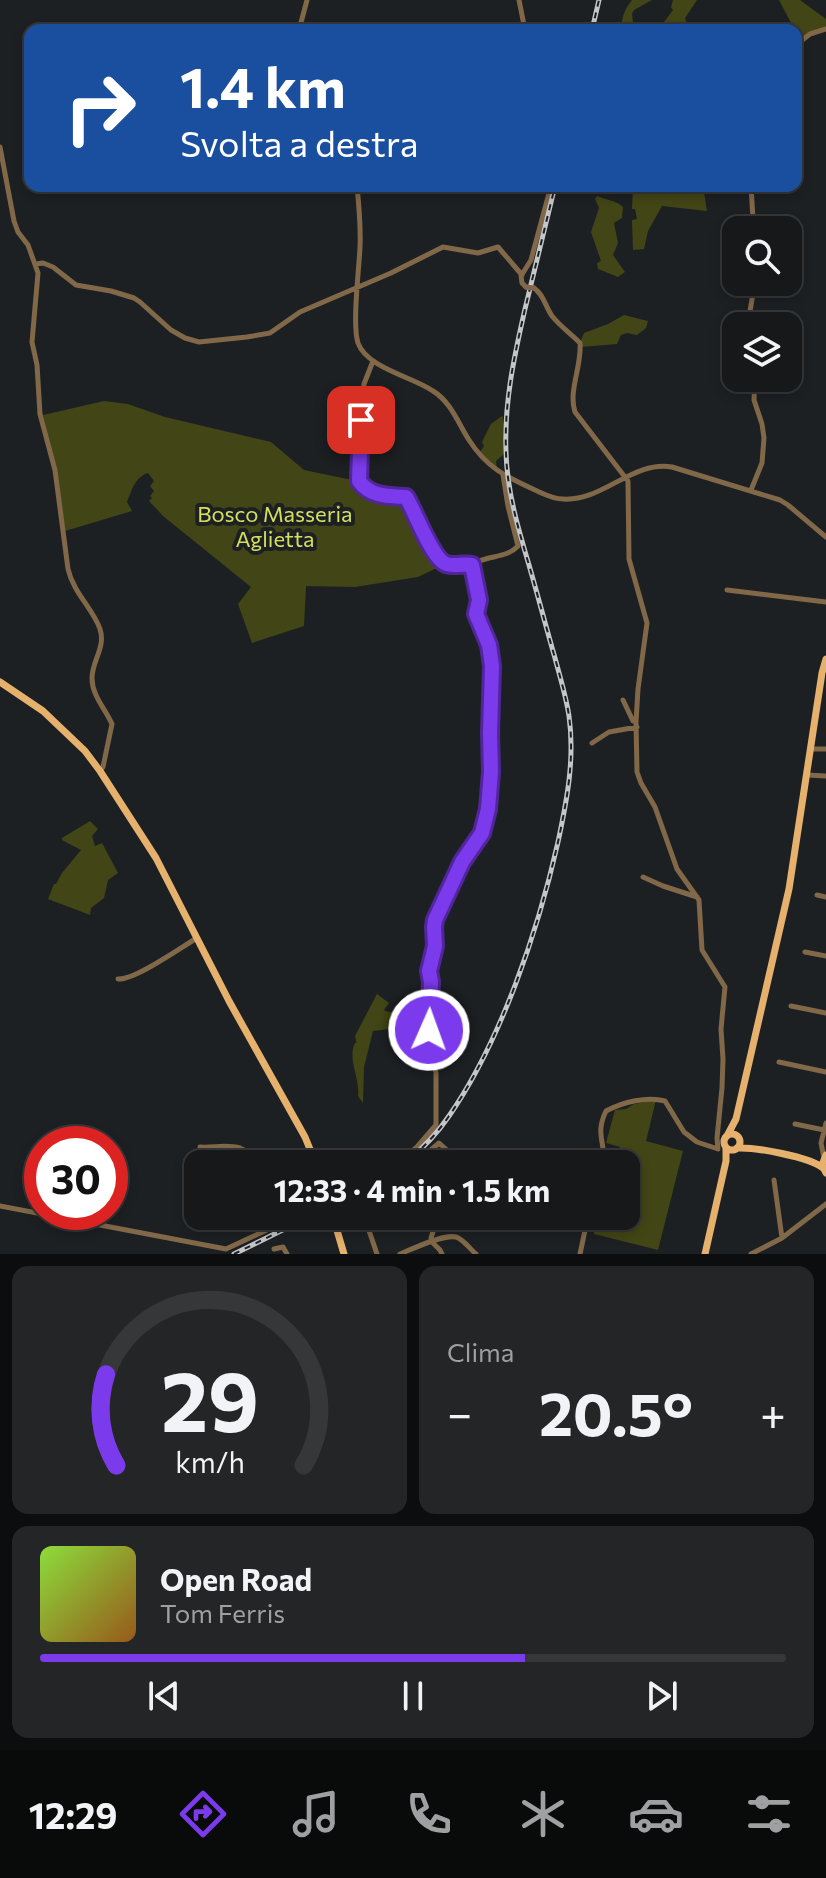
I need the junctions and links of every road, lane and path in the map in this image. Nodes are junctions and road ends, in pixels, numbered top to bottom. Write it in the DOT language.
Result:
graph roads {
  1 [pos="307,0"];
  2 [pos="519,0"];
  3 [pos="301,24"];
  4 [pos="524,24"];
  5 [pos="826,29"];
  6 [pos="802,40"];
  7 [pos="0,147"];
  8 [pos="358,192"];
  9 [pos="549,192"];
  10 [pos="751,192"];
  11 [pos="753,216"];
  12 [pos="36,264"];
  13 [pos="522,275"];
  14 [pos="358,287"];
  15 [pos="373,361"];
  16 [pos="754,392"];
  17 [pos="503,475"];
  18 [pos="626,478"];
  19 [pos="751,490"];
  20 [pos="826,537"];
  21 [pos="473,567"];
  22 [pos="727,590"];
  23 [pos="826,602"];
  24 [pos="826,659"];
  25 [pos="826,668"];
  26 [pos="0,682"];
  27 [pos="820,689"];
  28 [pos="623,700"];
  29 [pos="637,725"];
  30 [pos="592,743"];
  31 [pos="811,749"];
  32 [pos="826,749"];
  33 [pos="100,771"];
  34 [pos="807,775"];
  35 [pos="826,776"];
  36 [pos="643,877"];
  37 [pos="817,895"];
  38 [pos="698,897"];
  39 [pos="826,897"];
  40 [pos="197,938"];
  41 [pos="805,952"];
  42 [pos="826,956"];
  43 [pos="118,979"];
  44 [pos="791,1006"];
  45 [pos="826,1013"];
  46 [pos="779,1062"];
  47 [pos="826,1072"];
  48 [pos="736,1119"];
  49 [pos="795,1124"];
  50 [pos="823,1133"];
  51 [pos="739,1138"];
  52 [pos="200,1147"];
  53 [pos="726,1148"];
  54 [pos="754,1148"];
  55 [pos="243,1150"];
  56 [pos="310,1150"];
  57 [pos="413,1150"];
  58 [pos="431,1150"];
  59 [pos="447,1150"];
  60 [pos="604,1150"];
  61 [pos="825,1155"];
  62 [pos="795,1157"];
  63 [pos="811,1159"];
  64 [pos="824,1171"];
  65 [pos="774,1180"];
  66 [pos="826,1204"];
  67 [pos="0,1206"];
  68 [pos="267,1230"];
  69 [pos="337,1230"];
  70 [pos="369,1230"];
  71 [pos="434,1230"];
  72 [pos="585,1230"];
  73 [pos="782,1238"];
  74 [pos="432,1242"];
  75 [pos="274,1249"];
  76 [pos="409,1252"];
  77 [pos="287,1254"];
  78 [pos="344,1254"];
  79 [pos="377,1254"];
  80 [pos="400,1254"];
  81 [pos="442,1254"];
  82 [pos="476,1254"];
  83 [pos="580,1254"];
  84 [pos="705,1254"];
  85 [pos="751,1254"];
  1 -- 3 [label="street"];
  2 -- 4 [label="street"];
  5 -- 6 [label="street"];
  7 -- 12 [label="street"];
  8 -- 14 [label="street"];
  9 -- 13 [label="street"];
  10 -- 11 [label="street"];
  12 -- 14 [label="street"];
  12 -- 33 [label="street"];
  13 -- 14 [label="street"];
  13 -- 18 [label="street, bridge"];
  14 -- 15 [label="street"];
  15 -- 17 [label="street"];
  15 -- 21 [label="street"];
  16 -- 19 [label="street"];
  17 -- 18 [label="street"];
  17 -- 21 [label="street"];
  18 -- 19 [label="street"];
  18 -- 29 [label="street"];
  19 -- 20 [label="street"];
  21 -- 57 [label="street"];
  22 -- 23 [label="street"];
  24 -- 27 [label="main road"];
  25 -- 27 [label="main road"];
  26 -- 33 [label="main road"];
  27 -- 31 [label="main road"];
  28 -- 29 [label="street"];
  29 -- 30 [label="street"];
  29 -- 38 [label="street"];
  31 -- 32 [label="street"];
  31 -- 34 [label="main road"];
  33 -- 40 [label="main road"];
  34 -- 35 [label="street"];
  34 -- 48 [label="main road"];
  36 -- 38 [label="street"];
  37 -- 39 [label="street"];
  38 -- 53 [label="street"];
  40 -- 43 [label="street"];
  40 -- 56 [label="main road"];
  41 -- 42 [label="street"];
  44 -- 45 [label="street"];
  46 -- 47 [label="street"];
  48 -- 51 [label="main road"];
  48 -- 53 [label="main road"];
  49 -- 50 [label="street"];
  50 -- 61 [label="street"];
  50 -- 63 [label="street"];
  51 -- 53 [label="main road"];
  51 -- 53 [label="main road"];
  51 -- 54 [label="main road"];
  52 -- 55 [label="street"];
  53 -- 54 [label="main road"];
  53 -- 60 [label="street"];
  53 -- 84 [label="main road"];
  54 -- 62 [label="main road"];
  58 -- 59 [label="street"];
  61 -- 63 [label="main road"];
  61 -- 64 [label="main road"];
  62 -- 63 [label="main road"];
  62 -- 64 [label="main road"];
  65 -- 73 [label="street"];
  66 -- 73 [label="street"];
  67 -- 68 [label="street"];
  69 -- 78 [label="main road"];
  70 -- 79 [label="street"];
  71 -- 74 [label="street"];
  72 -- 83 [label="street"];
  73 -- 85 [label="street"];
  74 -- 76 [label="street"];
  74 -- 81 [label="street"];
  74 -- 82 [label="street"];
  75 -- 77 [label="street"];
  76 -- 80 [label="street"];
}
